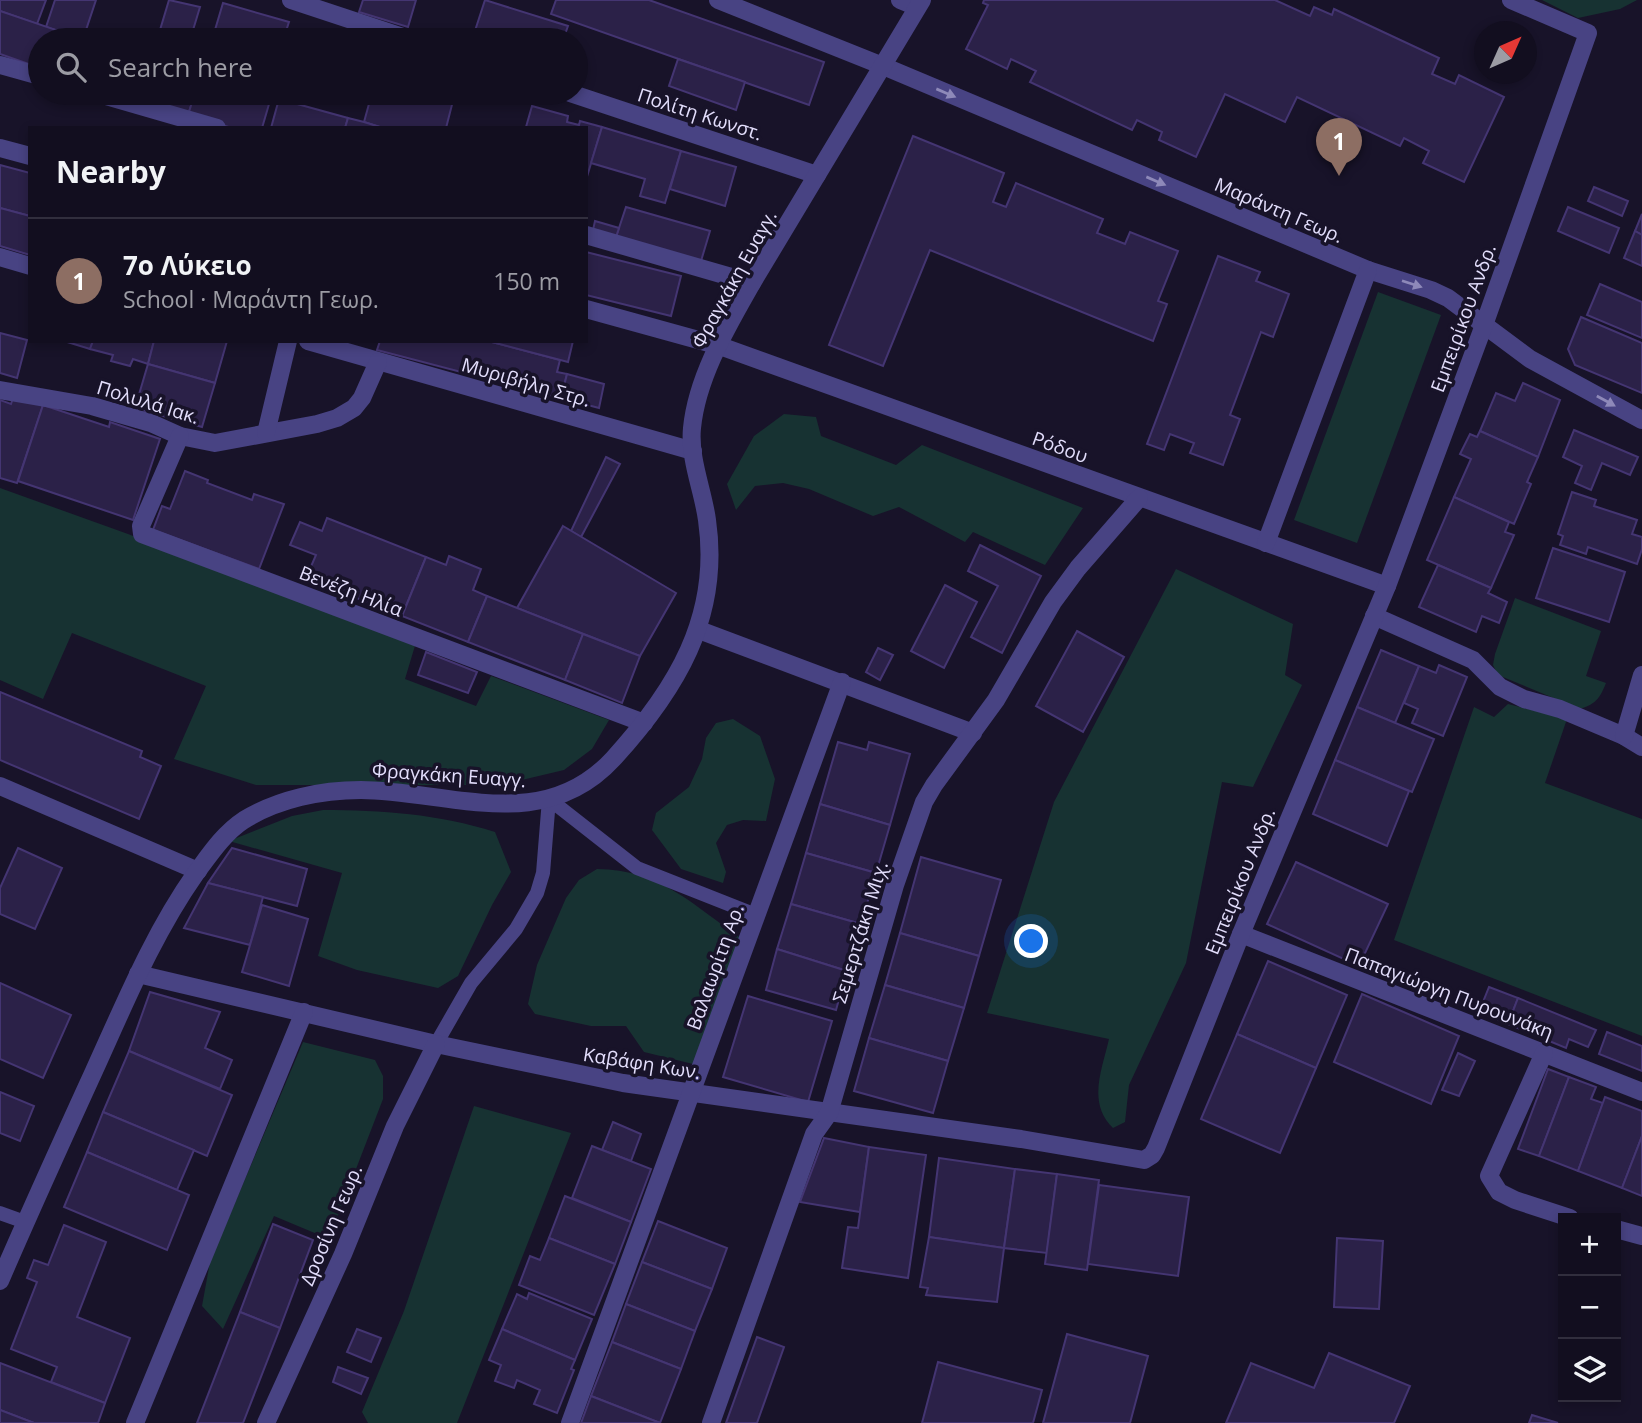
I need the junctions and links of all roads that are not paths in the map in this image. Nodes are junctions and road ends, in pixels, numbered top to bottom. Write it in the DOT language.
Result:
graph roads {
  1 [pos="291,0"];
  2 [pos="718,0"];
  3 [pos="900,0"];
  4 [pos="1511,0"];
  5 [pos="920,4"];
  6 [pos="376,28"];
  7 [pos="0,66"];
  8 [pos="883,66"];
  9 [pos="28,73"];
  10 [pos="588,99"];
  11 [pos="137,105"];
  12 [pos="210,126"];
  13 [pos="0,148"];
  14 [pos="28,155"];
  15 [pos="817,175"];
  16 [pos="588,236"];
  17 [pos="0,257"];
  18 [pos="28,265"];
  19 [pos="1368,270"];
  20 [pos="752,283"];
  21 [pos="588,311"];
  22 [pos="1483,325"];
  23 [pos="288,343"];
  24 [pos="315,343"];
  25 [pos="719,346"];
  26 [pos="378,362"];
  27 [pos="0,390"];
  28 [pos="1642,421"];
  29 [pos="266,433"];
  30 [pos="180,436"];
  31 [pos="693,451"];
  32 [pos="1139,498"];
  33 [pos="1266,543"];
  34 [pos="1387,586"];
  35 [pos="1374,616"];
  36 [pos="699,630"];
  37 [pos="1642,676"];
  38 [pos="842,682"];
  39 [pos="644,723"];
  40 [pos="973,733"];
  41 [pos="1624,736"];
  42 [pos="1642,747"];
  43 [pos="0,786"];
  44 [pos="549,799"];
  45 [pos="198,871"];
  46 [pos="756,915"];
  47 [pos="1241,934"];
  48 [pos="138,974"];
  49 [pos="304,1012"];
  50 [pos="436,1044"];
  51 [pos="1544,1053"];
  52 [pos="692,1092"];
  53 [pos="1642,1092"];
  54 [pos="829,1113"];
  55 [pos="1144,1160"];
  56 [pos="0,1213"];
  57 [pos="1558,1214"];
  58 [pos="25,1222"];
  59 [pos="1621,1230"];
  60 [pos="1642,1236"];
  61 [pos="0,1281"];
  62 [pos="135,1423"];
  63 [pos="266,1423"];
  64 [pos="570,1423"];
  65 [pos="711,1423"];
  1 -- 6 [label="street"];
  2 -- 8 [label="street, Μαράντη Γεωρ."];
  3 -- 5 [label="street"];
  4 -- 22 [label="street, Εμπειρίκου Ανδρ."];
  5 -- 8 [label="street, Φραγκάκη Ευαγγ."];
  7 -- 9 [label="street"];
  8 -- 15 [label="street, Φραγκάκη Ευαγγ."];
  8 -- 19 [label="street, Μαράντη Γεωρ., one-way"];
  10 -- 15 [label="street, Πολίτη Κωνστ."];
  11 -- 12 [label="street"];
  13 -- 14 [label="street"];
  15 -- 20 [label="street, Φραγκάκη Ευαγγ."];
  16 -- 20 [label="street"];
  17 -- 18 [label="street"];
  19 -- 22 [label="street, Μαράντη Γεωρ., one-way"];
  19 -- 33 [label="street"];
  20 -- 25 [label="street, Φραγκάκη Ευαγγ."];
  21 -- 25 [label="street, Ρόδου"];
  22 -- 28 [label="street, Μαράντη Γεωρ., one-way"];
  22 -- 34 [label="street, Εμπειρίκου Ανδρ."];
  23 -- 29 [label="street"];
  24 -- 26 [label="street, Μυριβήλη Στρ."];
  25 -- 31 [label="street, Φραγκάκη Ευαγγ."];
  25 -- 32 [label="street, Ρόδου"];
  26 -- 29 [label="street, Πολυλά Ιακ."];
  26 -- 31 [label="street, Μυριβήλη Στρ."];
  27 -- 30 [label="street, Πολυλά Ιακ."];
  29 -- 30 [label="street, Πολυλά Ιακ."];
  30 -- 39 [label="street, Βενέζη Ηλία"];
  31 -- 36 [label="street, Φραγκάκη Ευαγγ."];
  32 -- 33 [label="street, Ρόδου"];
  32 -- 40 [label="street, Σεμερτζάκη Μιχ."];
  33 -- 34 [label="street, Ρόδου"];
  34 -- 35 [label="street, Εμπειρίκου Ανδρ."];
  35 -- 41 [label="street"];
  35 -- 47 [label="street, Εμπειρίκου Ανδρ."];
  36 -- 38 [label="street"];
  36 -- 39 [label="street, Φραγκάκη Ευαγγ."];
  37 -- 41 [label="street"];
  38 -- 40 [label="street"];
  38 -- 46 [label="street, Βαλαωρίτη Αρ."];
  39 -- 44 [label="street, Φραγκάκη Ευαγγ."];
  40 -- 54 [label="street, Σεμερτζάκη Μιχ."];
  41 -- 42 [label="street"];
  43 -- 45 [label="street"];
  44 -- 45 [label="street, Φραγκάκη Ευαγγ."];
  44 -- 46 [label="lane"];
  44 -- 50 [label="lane"];
  45 -- 48 [label="street, Φραγκάκη Ευαγγ."];
  46 -- 52 [label="street, Βαλαωρίτη Αρ."];
  47 -- 51 [label="street, Παπαγιώργη Πυρουνάκη"];
  47 -- 55 [label="street, Εμπειρίκου Ανδρ."];
  48 -- 49 [label="street, Καβάφη Κων."];
  48 -- 58 [label="street, Φραγκάκη Ευαγγ."];
  49 -- 50 [label="street, Καβάφη Κων."];
  49 -- 62 [label="street"];
  50 -- 52 [label="street, Καβάφη Κων."];
  50 -- 63 [label="street, Δροσίνη Γεωρ."];
  51 -- 53 [label="street, Παπαγιώργη Πυρουνάκη"];
  51 -- 57 [label="street"];
  52 -- 54 [label="street, Καβάφη Κων."];
  52 -- 64 [label="street, Βαλαωρίτη Αρ."];
  54 -- 55 [label="street, Καβάφη Κων."];
  54 -- 65 [label="street, Σεμερτζάκη Μιχ."];
  56 -- 58 [label="lane"];
  58 -- 61 [label="street, Φραγκάκη Ευαγγ."];
  59 -- 60 [label="street"];
}
